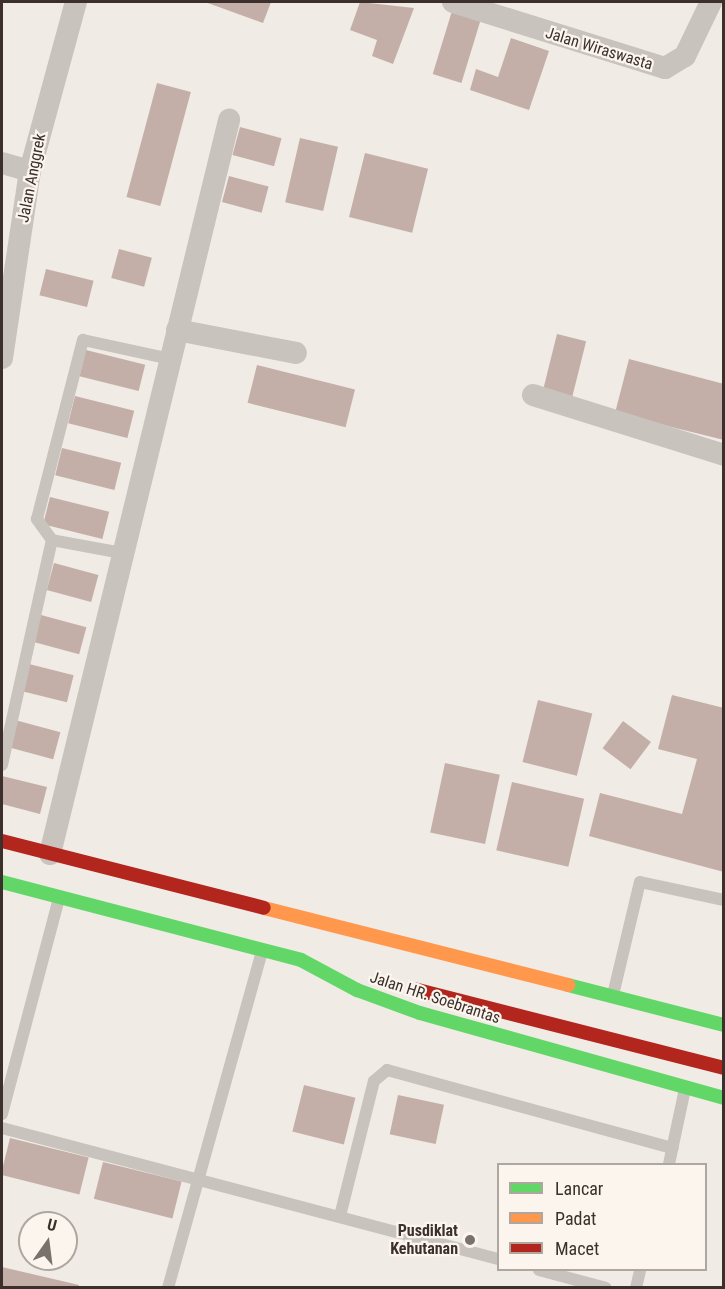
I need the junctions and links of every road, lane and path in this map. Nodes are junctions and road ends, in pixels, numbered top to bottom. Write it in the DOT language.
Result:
graph roads {
  1 [pos="76,2"];
  2 [pos="453,2"];
  3 [pos="711,2"];
  4 [pos="229,120"];
  5 [pos="2,163"];
  6 [pos="30,171"];
  7 [pos="5,321"];
  8 [pos="177,330"];
  9 [pos="296,353"];
  10 [pos="2,358"];
  11 [pos="170,359"];
  12 [pos="533,395"];
  13 [pos="723,455"];
  14 [pos="52,540"];
  15 [pos="122,554"];
  16 [pos="2,765"];
  17 [pos="2,841"];
  18 [pos="50,854"];
  19 [pos="2,882"];
  20 [pos="59,897"];
  21 [pos="723,900"];
  22 [pos="263,950"];
  23 [pos="301,960"];
  24 [pos="370,977"];
  25 [pos="393,983"];
  26 [pos="612,997"];
  27 [pos="723,1025"];
  28 [pos="723,1068"];
  29 [pos="685,1089"];
  30 [pos="723,1098"];
  31 [pos="2,1114"];
  32 [pos="2,1128"];
  33 [pos="673,1148"];
  34 [pos="669,1163"];
  35 [pos="197,1180"];
  36 [pos="340,1216"];
  37 [pos="497,1259"];
  38 [pos="546,1271"];
  39 [pos="640,1271"];
  40 [pos="168,1287"];
  41 [pos="606,1287"];
  42 [pos="636,1287"];
  1 -- 6 [label="street, Jalan Anggrek"];
  2 -- 3 [label="street, Jalan Wiraswasta"];
  4 -- 8 [label="street"];
  5 -- 6 [label="street"];
  6 -- 7 [label="street, Jalan Anggrek"];
  7 -- 10 [label="street, Jalan Anggrek"];
  8 -- 9 [label="street"];
  8 -- 11 [label="street"];
  11 -- 14 [label="lane"];
  11 -- 15 [label="street"];
  12 -- 13 [label="street"];
  14 -- 15 [label="lane"];
  14 -- 16 [label="lane"];
  15 -- 18 [label="street"];
  17 -- 18 [label="main road"];
  18 -- 26 [label="main road"];
  19 -- 20 [label="main road, Jalan HR. Soebrantas"];
  20 -- 22 [label="main road, Jalan HR. Soebrantas"];
  20 -- 31 [label="lane"];
  21 -- 26 [label="lane"];
  22 -- 23 [label="main road, Jalan HR. Soebrantas"];
  22 -- 35 [label="lane"];
  23 -- 24 [label="main road"];
  23 -- 29 [label="main road, Jalan HR. Soebrantas"];
  25 -- 28 [label="main road"];
  26 -- 27 [label="main road"];
  29 -- 30 [label="main road, Jalan HR. Soebrantas"];
  29 -- 33 [label="lane"];
  32 -- 35 [label="lane"];
  33 -- 34 [label="lane"];
  33 -- 36 [label="lane"];
  35 -- 36 [label="lane"];
  35 -- 40 [label="lane"];
  36 -- 37 [label="lane"];
  38 -- 41 [label="lane"];
  39 -- 42 [label="lane"];
}
